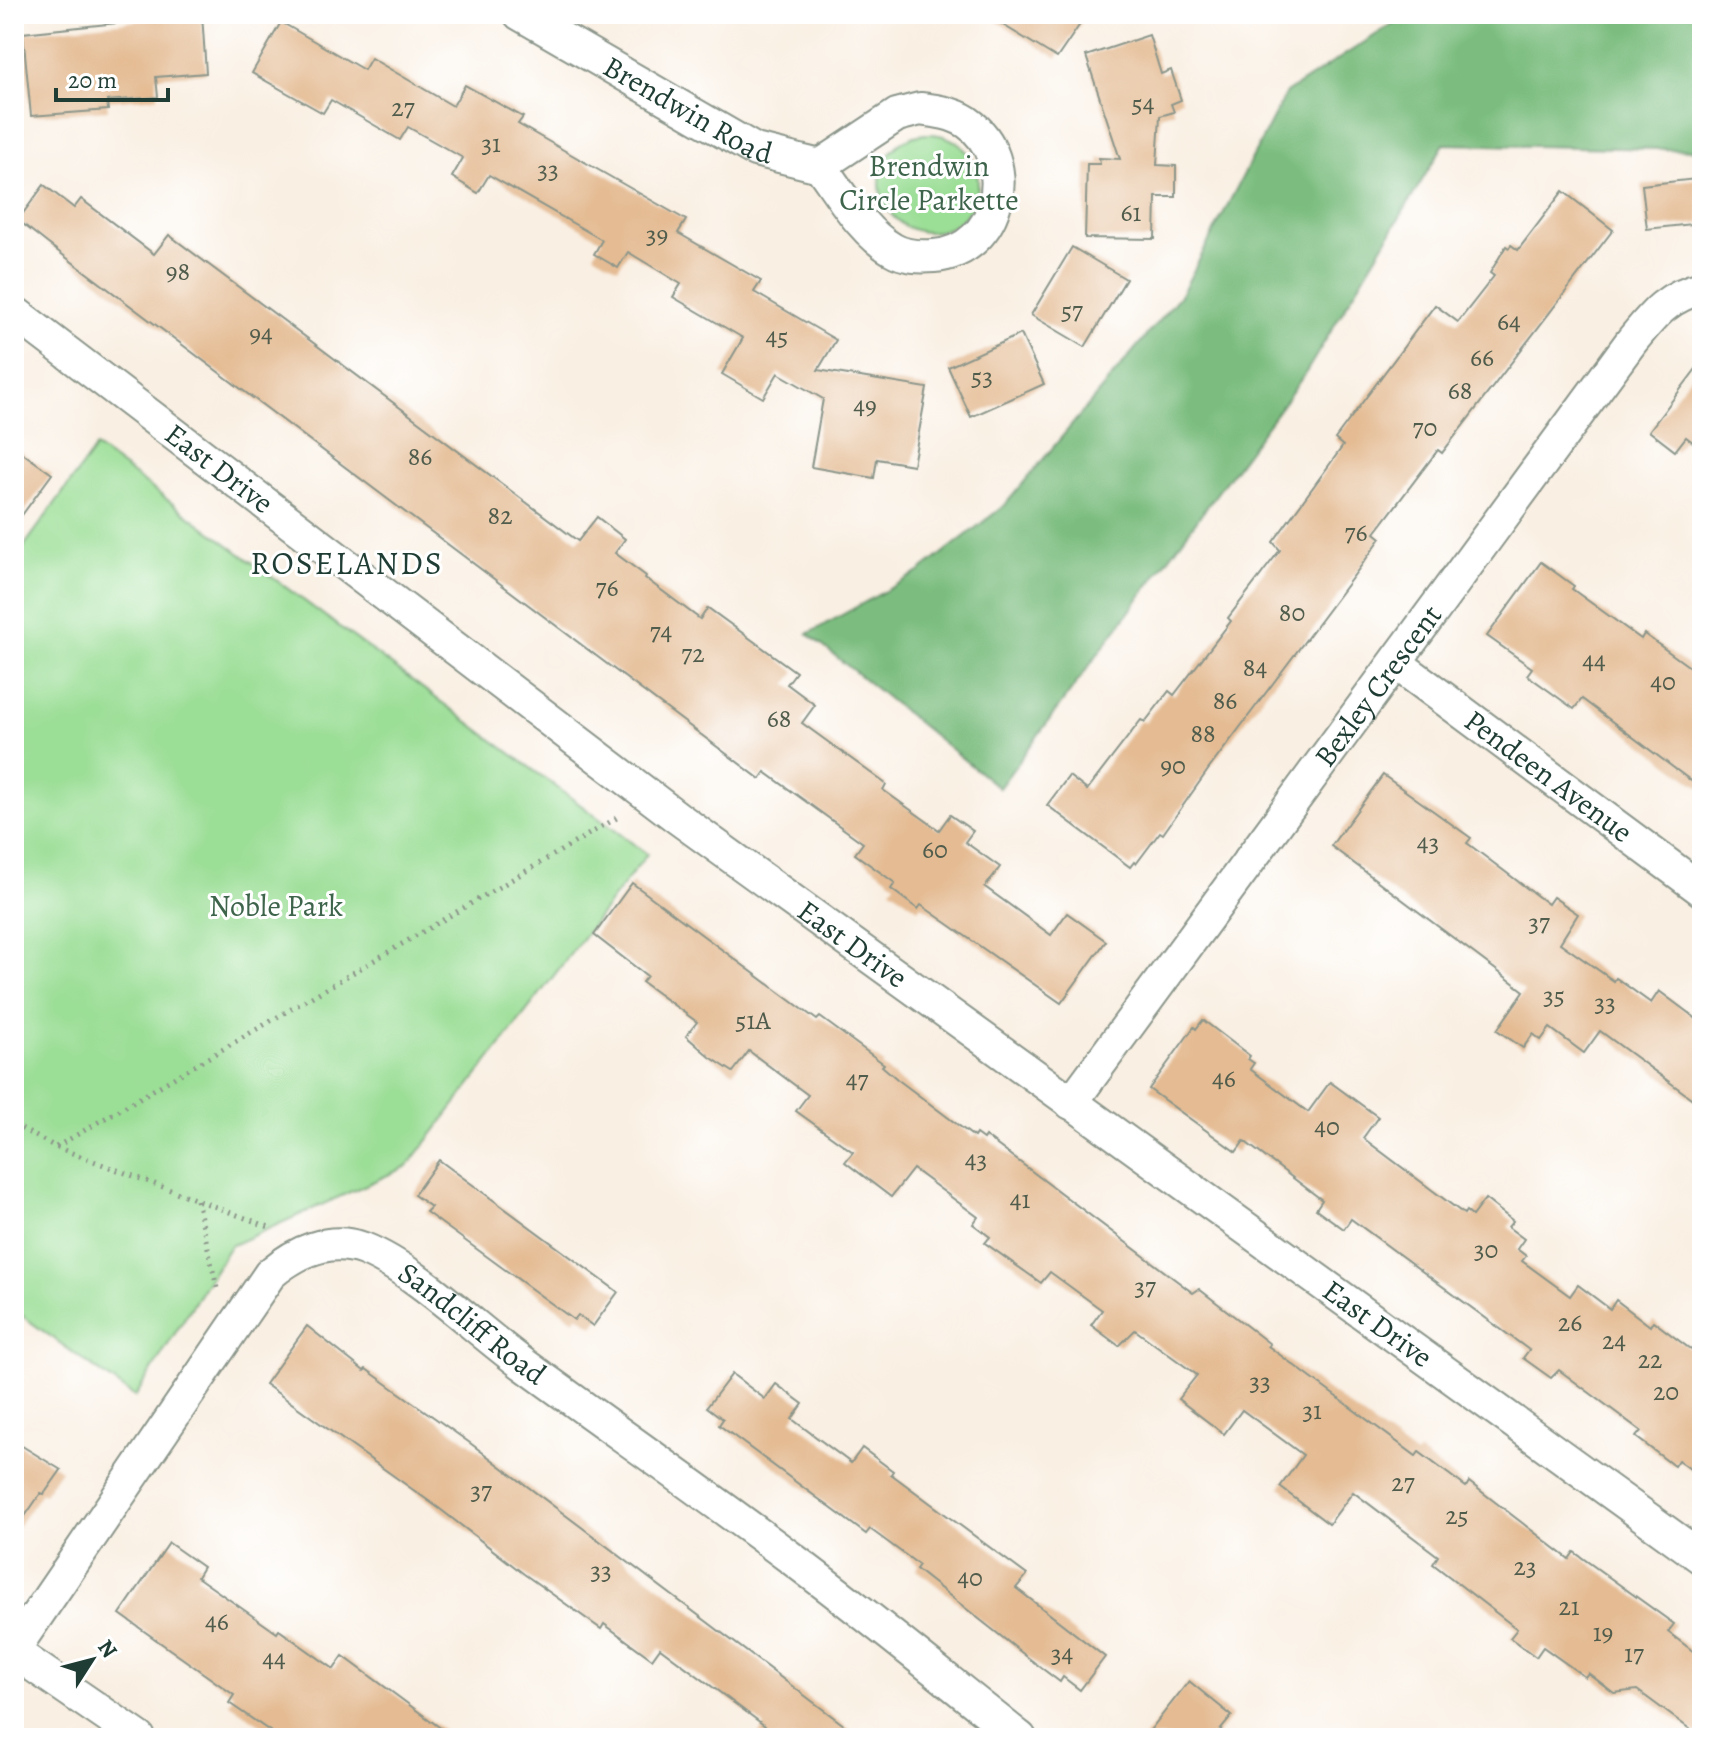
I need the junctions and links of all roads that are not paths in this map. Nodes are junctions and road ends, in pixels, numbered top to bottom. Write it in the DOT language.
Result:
graph roads {
  1 [pos="520,14"];
  2 [pos="820,166"];
  3 [pos="1702,288"];
  4 [pos="14,312"];
  5 [pos="1396,663"];
  6 [pos="1702,890"];
  7 [pos="1071,1103"];
  8 [pos="1702,1558"];
  9 [pos="14,1651"];
  10 [pos="139,1738"];
  11 [pos="1020,1738"];
  1 -- 2 [label="street, Brendwin Road"];
  2 -- 2 [label="street"];
  3 -- 5 [label="street, Bexley Crescent"];
  4 -- 7 [label="street, East Drive"];
  5 -- 6 [label="street, Pendeen Avenue"];
  5 -- 7 [label="street, Bexley Crescent"];
  7 -- 8 [label="street, East Drive"];
  9 -- 10 [label="street"];
  9 -- 11 [label="street, Sandcliff Road"];
}
